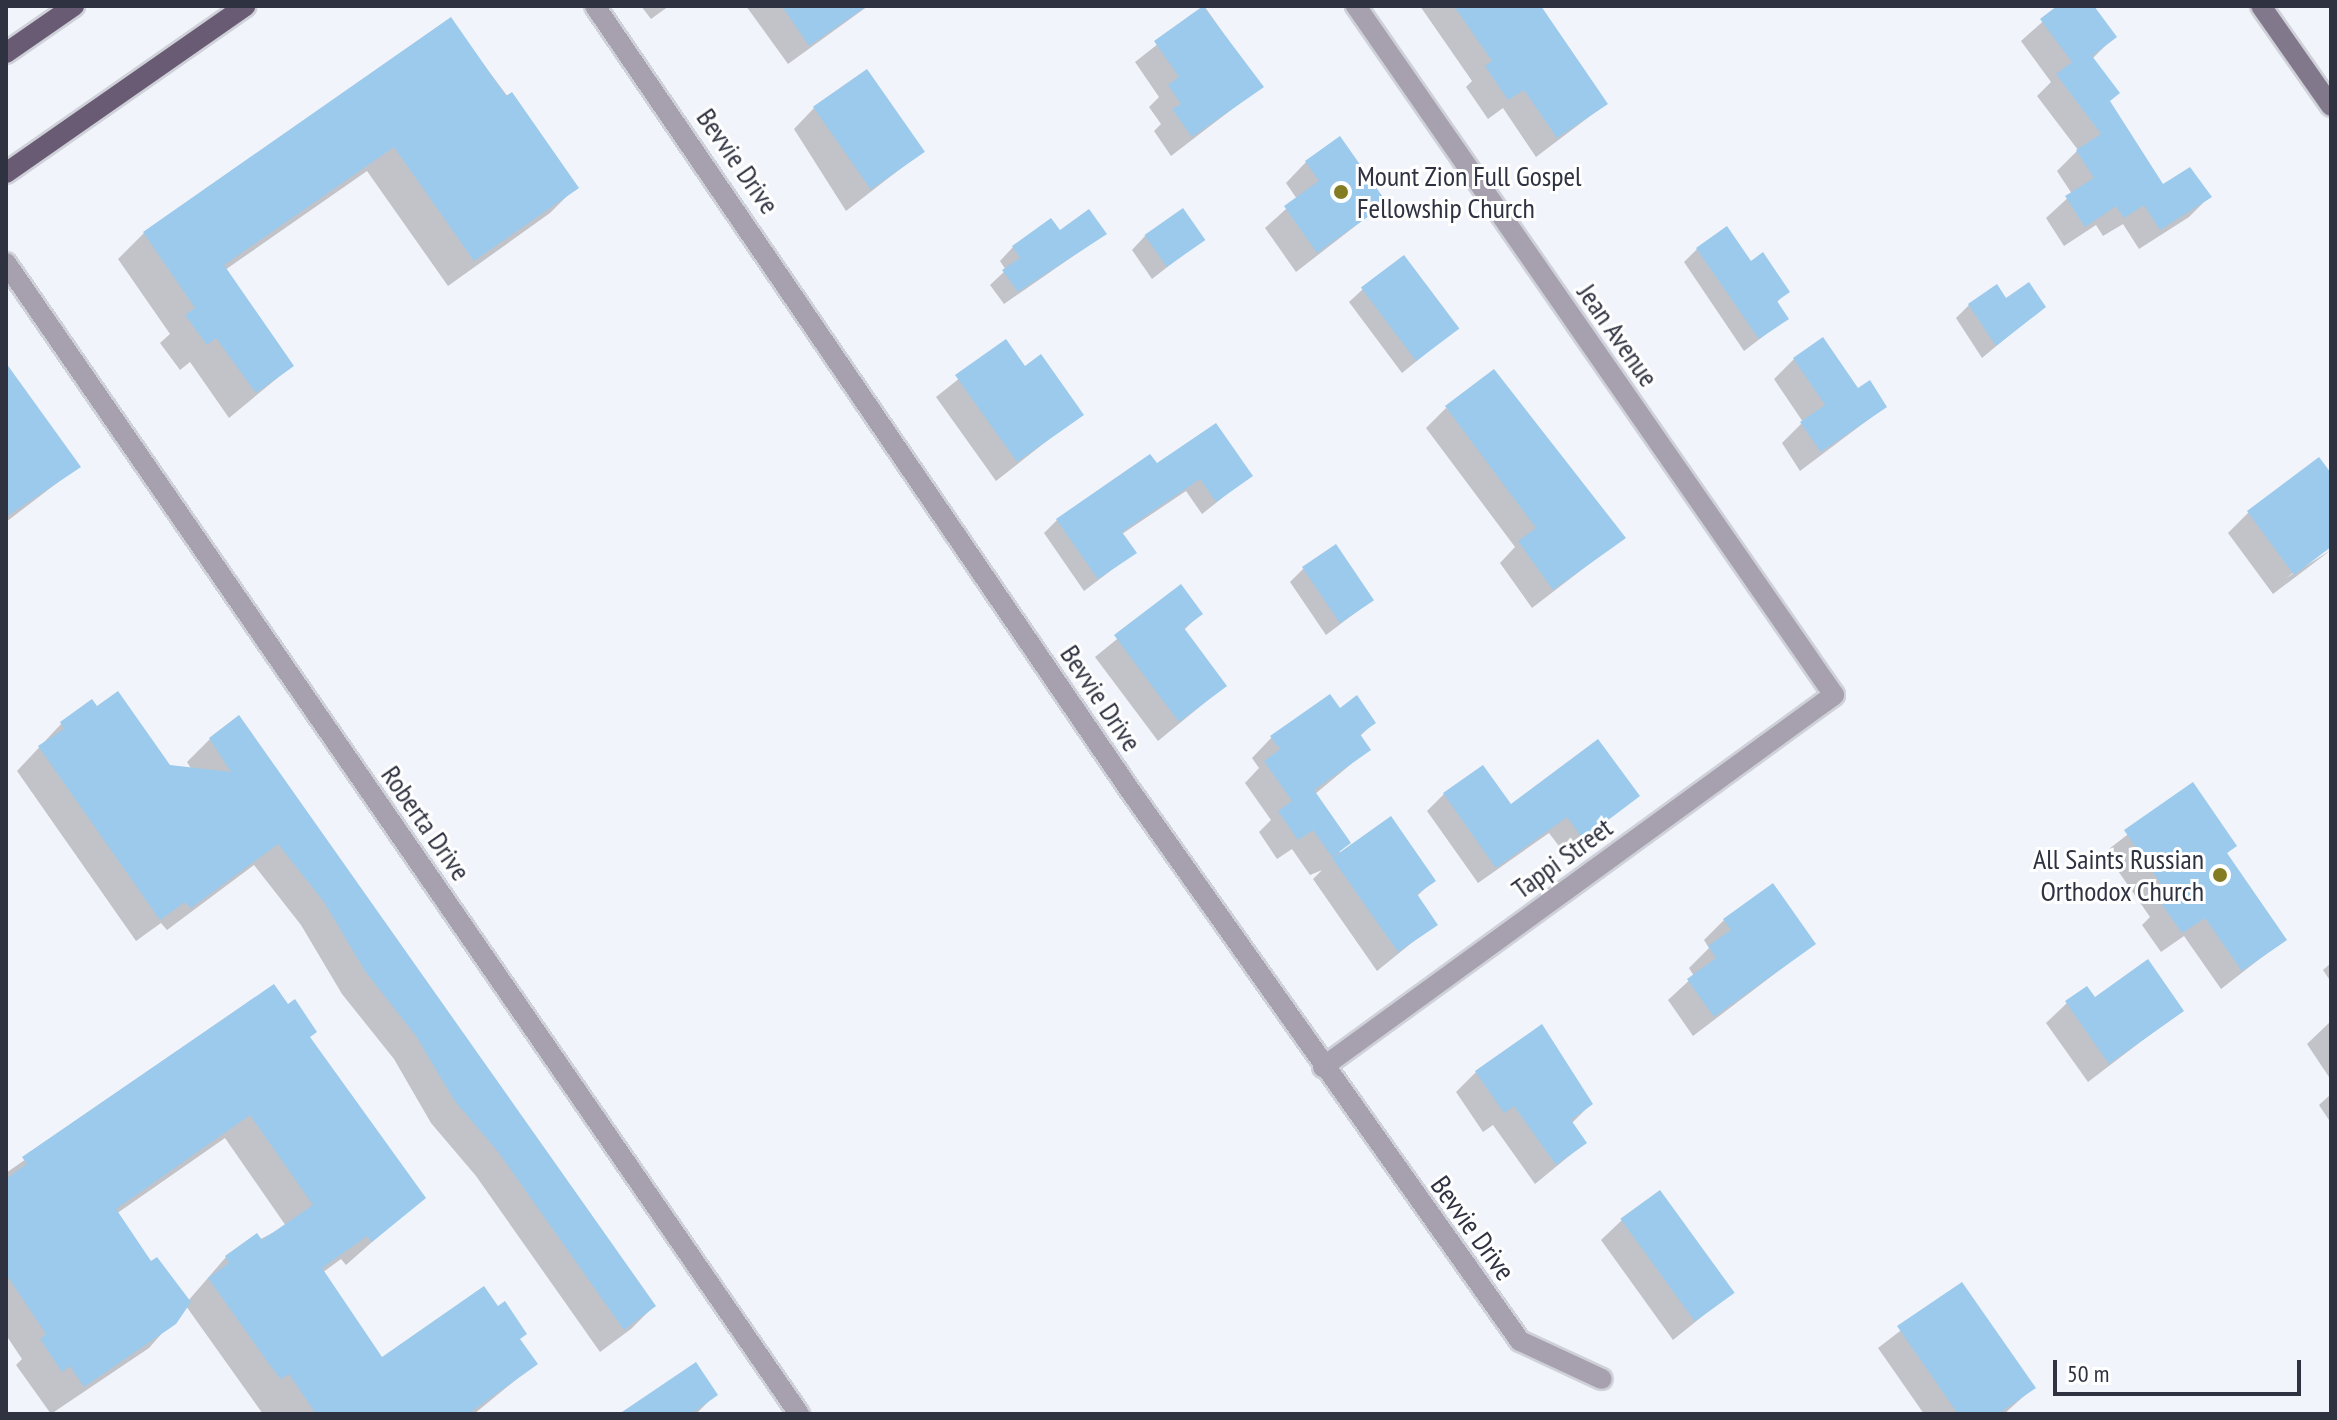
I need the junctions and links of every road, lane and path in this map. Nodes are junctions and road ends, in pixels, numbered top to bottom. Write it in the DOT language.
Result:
graph roads {
  1 [pos="74,6"];
  2 [pos="245,6"];
  3 [pos="595,6"];
  4 [pos="1356,6"];
  5 [pos="2261,6"];
  6 [pos="6,53"];
  7 [pos="2331,106"];
  8 [pos="6,173"];
  9 [pos="6,263"];
  10 [pos="1834,695"];
  11 [pos="1323,1067"];
  12 [pos="1602,1379"];
  13 [pos="799,1414"];
  1 -- 6 [label="main road"];
  2 -- 8 [label="main road"];
  3 -- 11 [label="street, Bevvie Drive"];
  4 -- 10 [label="street, Jean Avenue"];
  5 -- 7 [label="main road"];
  9 -- 13 [label="street, Roberta Drive"];
  10 -- 11 [label="street, Tappi Street"];
  11 -- 12 [label="street, Bevvie Drive"];
}
